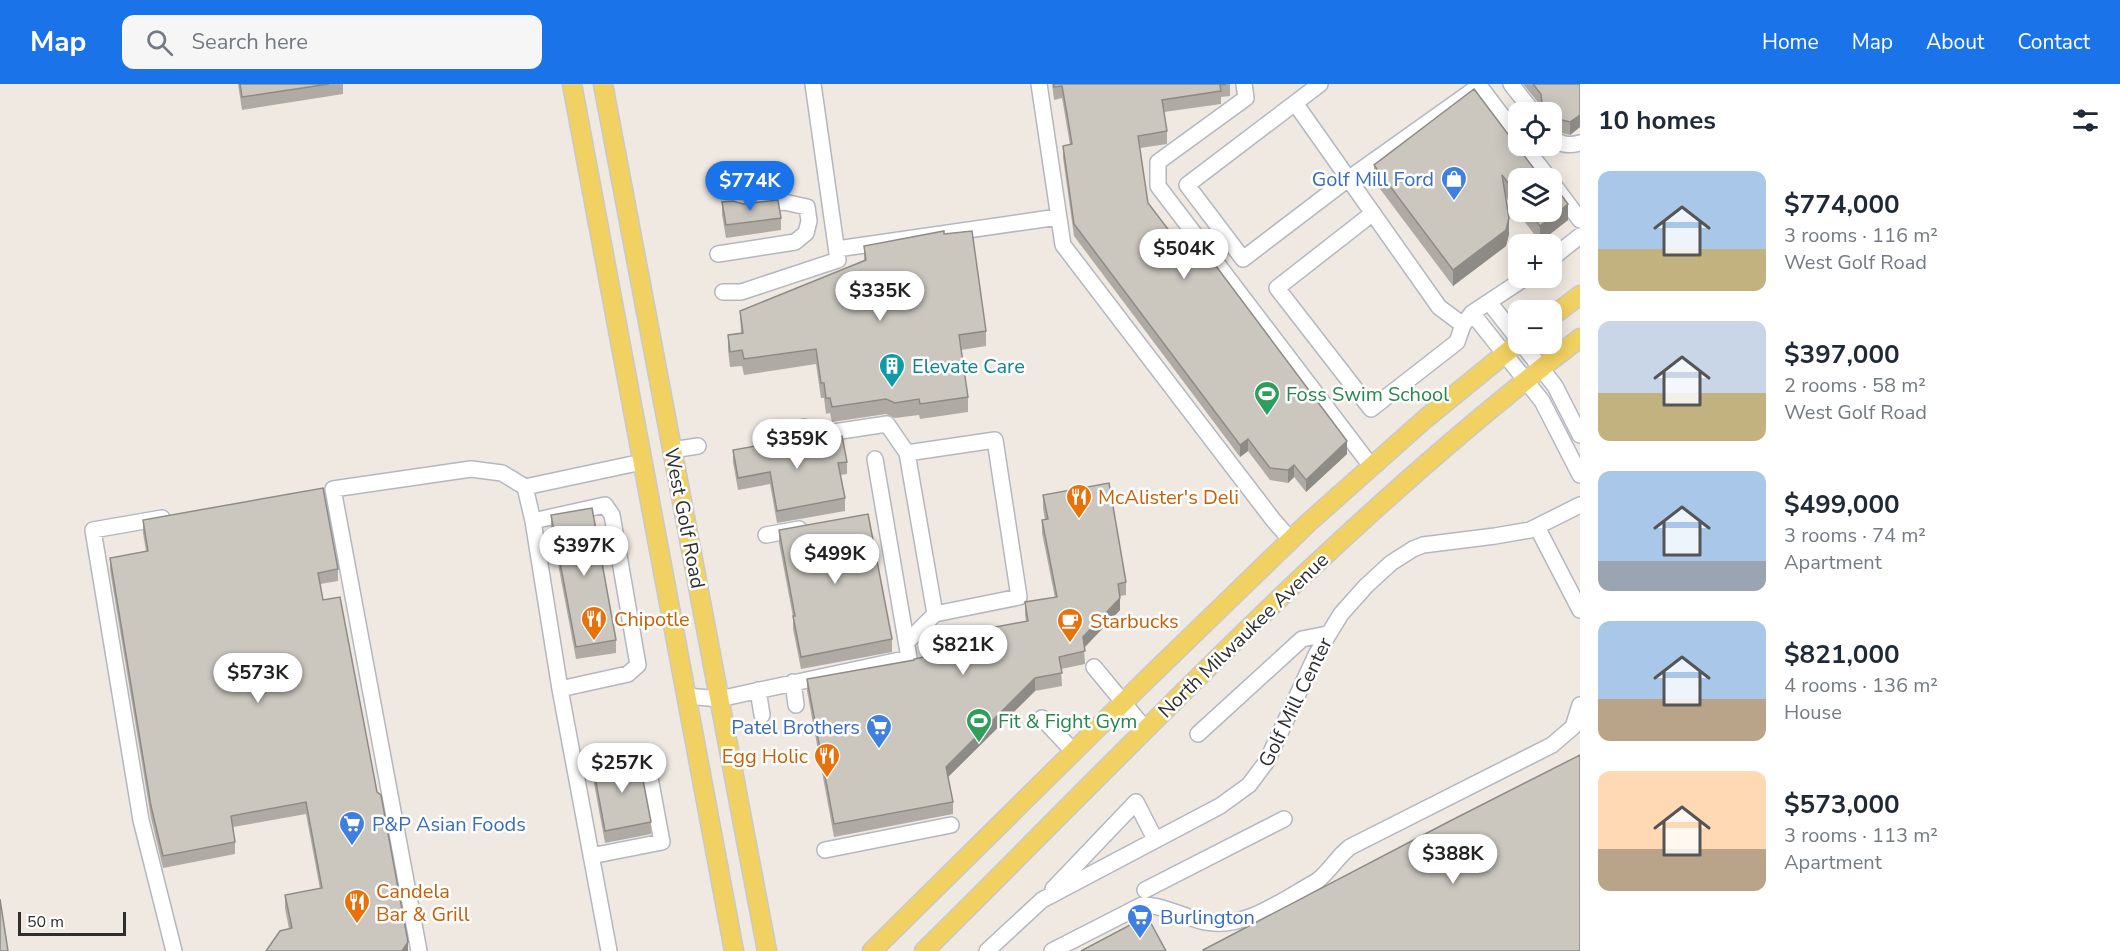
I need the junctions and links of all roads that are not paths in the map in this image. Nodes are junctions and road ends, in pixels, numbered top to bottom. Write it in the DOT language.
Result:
graph roads {
  1 [pos="572,84"];
  2 [pos="603,84"];
  3 [pos="813,84"];
  4 [pos="1040,84"];
  5 [pos="1244,84"];
  6 [pos="1320,84"];
  7 [pos="1511,84"];
  8 [pos="1478,85"];
  9 [pos="1525,102"];
  10 [pos="1295,103"];
  11 [pos="1508,124"];
  12 [pos="1562,143"];
  13 [pos="1580,143"];
  14 [pos="1532,156"];
  15 [pos="1541,168"];
  16 [pos="1348,179"];
  17 [pos="1562,196"];
  18 [pos="744,207"];
  19 [pos="1373,213"];
  20 [pos="1058,216"];
  21 [pos="1580,220"];
  22 [pos="1580,236"];
  23 [pos="837,249"];
  24 [pos="1562,250"];
  25 [pos="718,254"];
  26 [pos="1510,288"];
  27 [pos="723,292"];
  28 [pos="1580,295"];
  29 [pos="1489,302"];
  30 [pos="1562,309"];
  31 [pos="1467,319"];
  32 [pos="1508,332"];
  33 [pos="1580,338"];
  34 [pos="1508,341"];
  35 [pos="1508,352"];
  36 [pos="1518,354"];
  37 [pos="1526,354"];
  38 [pos="1542,369"];
  39 [pos="1526,381"];
  40 [pos="804,427"];
  41 [pos="1580,435"];
  42 [pos="698,446"];
  43 [pos="672,450"];
  44 [pos="907,453"];
  45 [pos="875,459"];
  46 [pos="642,462"];
  47 [pos="1371,466"];
  48 [pos="1580,475"];
  49 [pos="525,487"];
  50 [pos="1580,505"];
  51 [pos="173,516"];
  52 [pos="533,521"];
  53 [pos="809,527"];
  54 [pos="1537,527"];
  55 [pos="766,535"];
  56 [pos="1290,539"];
  57 [pos="1580,610"];
  58 [pos="935,614"];
  59 [pos="1327,634"];
  60 [pos="907,642"];
  61 [pos="1094,667"];
  62 [pos="792,682"];
  63 [pos="560,689"];
  64 [pos="758,690"];
  65 [pos="687,696"];
  66 [pos="719,699"];
  67 [pos="1123,702"];
  68 [pos="796,705"];
  69 [pos="1580,705"];
  70 [pos="762,715"];
  71 [pos="690,716"];
  72 [pos="1042,718"];
  73 [pos="1146,730"];
  74 [pos="1198,734"];
  75 [pos="1073,752"];
  76 [pos="575,770"];
  77 [pos="1284,819"];
  78 [pos="951,825"];
  79 [pos="1155,839"];
  80 [pos="825,850"];
  81 [pos="591,856"];
  82 [pos="1145,890"];
  83 [pos="1042,900"];
  84 [pos="174,951"];
  85 [pos="419,951"];
  86 [pos="609,951"];
  87 [pos="734,951"];
  88 [pos="767,951"];
  89 [pos="872,951"];
  90 [pos="924,951"];
  91 [pos="987,951"];
  92 [pos="1052,951"];
  1 -- 46 [label="main road, West Golf Road"];
  2 -- 43 [label="main road, West Golf Road"];
  3 -- 23 [label="lane"];
  4 -- 20 [label="lane"];
  5 -- 47 [label="lane"];
  6 -- 10 [label="lane"];
  7 -- 9 [label="lane"];
  8 -- 11 [label="lane"];
  8 -- 16 [label="lane"];
  10 -- 16 [label="lane"];
  10 -- 16 [label="lane"];
  12 -- 13 [label="lane"];
  14 -- 15 [label="lane"];
  16 -- 19 [label="lane"];
  17 -- 21 [label="lane"];
  18 -- 25 [label="lane"];
  19 -- 31 [label="lane"];
  19 -- 31 [label="lane"];
  20 -- 23 [label="lane"];
  20 -- 56 [label="lane"];
  22 -- 24 [label="lane"];
  23 -- 27 [label="lane"];
  26 -- 29 [label="lane"];
  28 -- 30 [label="main road"];
  29 -- 31 [label="lane"];
  29 -- 32 [label="lane"];
  31 -- 34 [label="lane"];
  33 -- 38 [label="main road, North Milwaukee Avenue"];
  35 -- 47 [label="main road, North Milwaukee Avenue"];
  36 -- 39 [label="lane"];
  37 -- 38 [label="lane"];
  38 -- 39 [label="main road, North Milwaukee Avenue"];
  38 -- 41 [label="lane"];
  39 -- 48 [label="lane"];
  39 -- 73 [label="main road, North Milwaukee Avenue"];
  40 -- 44 [label="lane"];
  42 -- 43 [label="lane"];
  43 -- 66 [label="main road, West Golf Road"];
  44 -- 58 [label="lane"];
  44 -- 58 [label="lane"];
  45 -- 60 [label="lane"];
  46 -- 49 [label="lane"];
  46 -- 65 [label="main road, West Golf Road"];
  47 -- 56 [label="main road, North Milwaukee Avenue"];
  49 -- 52 [label="lane"];
  49 -- 85 [label="lane"];
  50 -- 54 [label="lane, Golf Mill Center"];
  51 -- 84 [label="lane"];
  52 -- 63 [label="lane"];
  52 -- 63 [label="lane"];
  53 -- 55 [label="lane"];
  54 -- 57 [label="lane"];
  54 -- 59 [label="lane, Golf Mill Center"];
  56 -- 67 [label="main road, North Milwaukee Avenue"];
  58 -- 60 [label="lane"];
  59 -- 74 [label="lane"];
  59 -- 79 [label="lane, Golf Mill Center"];
  60 -- 62 [label="lane"];
  61 -- 67 [label="lane"];
  62 -- 64 [label="lane"];
  62 -- 68 [label="lane"];
  63 -- 76 [label="lane"];
  64 -- 66 [label="lane"];
  64 -- 70 [label="lane"];
  65 -- 66 [label="lane"];
  65 -- 71 [label="main road, West Golf Road"];
  66 -- 71 [label="lane"];
  66 -- 88 [label="main road, West Golf Road"];
  67 -- 73 [label="lane"];
  67 -- 75 [label="main road, North Milwaukee Avenue"];
  69 -- 92 [label="lane"];
  71 -- 87 [label="main road, West Golf Road"];
  72 -- 75 [label="lane"];
  73 -- 90 [label="main road, North Milwaukee Avenue"];
  75 -- 89 [label="main road, North Milwaukee Avenue"];
  76 -- 81 [label="lane"];
  76 -- 81 [label="lane"];
  77 -- 82 [label="lane"];
  78 -- 80 [label="lane"];
  79 -- 83 [label="lane, Golf Mill Center"];
  79 -- 83 [label="lane"];
  81 -- 86 [label="lane"];
  83 -- 91 [label="lane, Golf Mill Center"];
}
